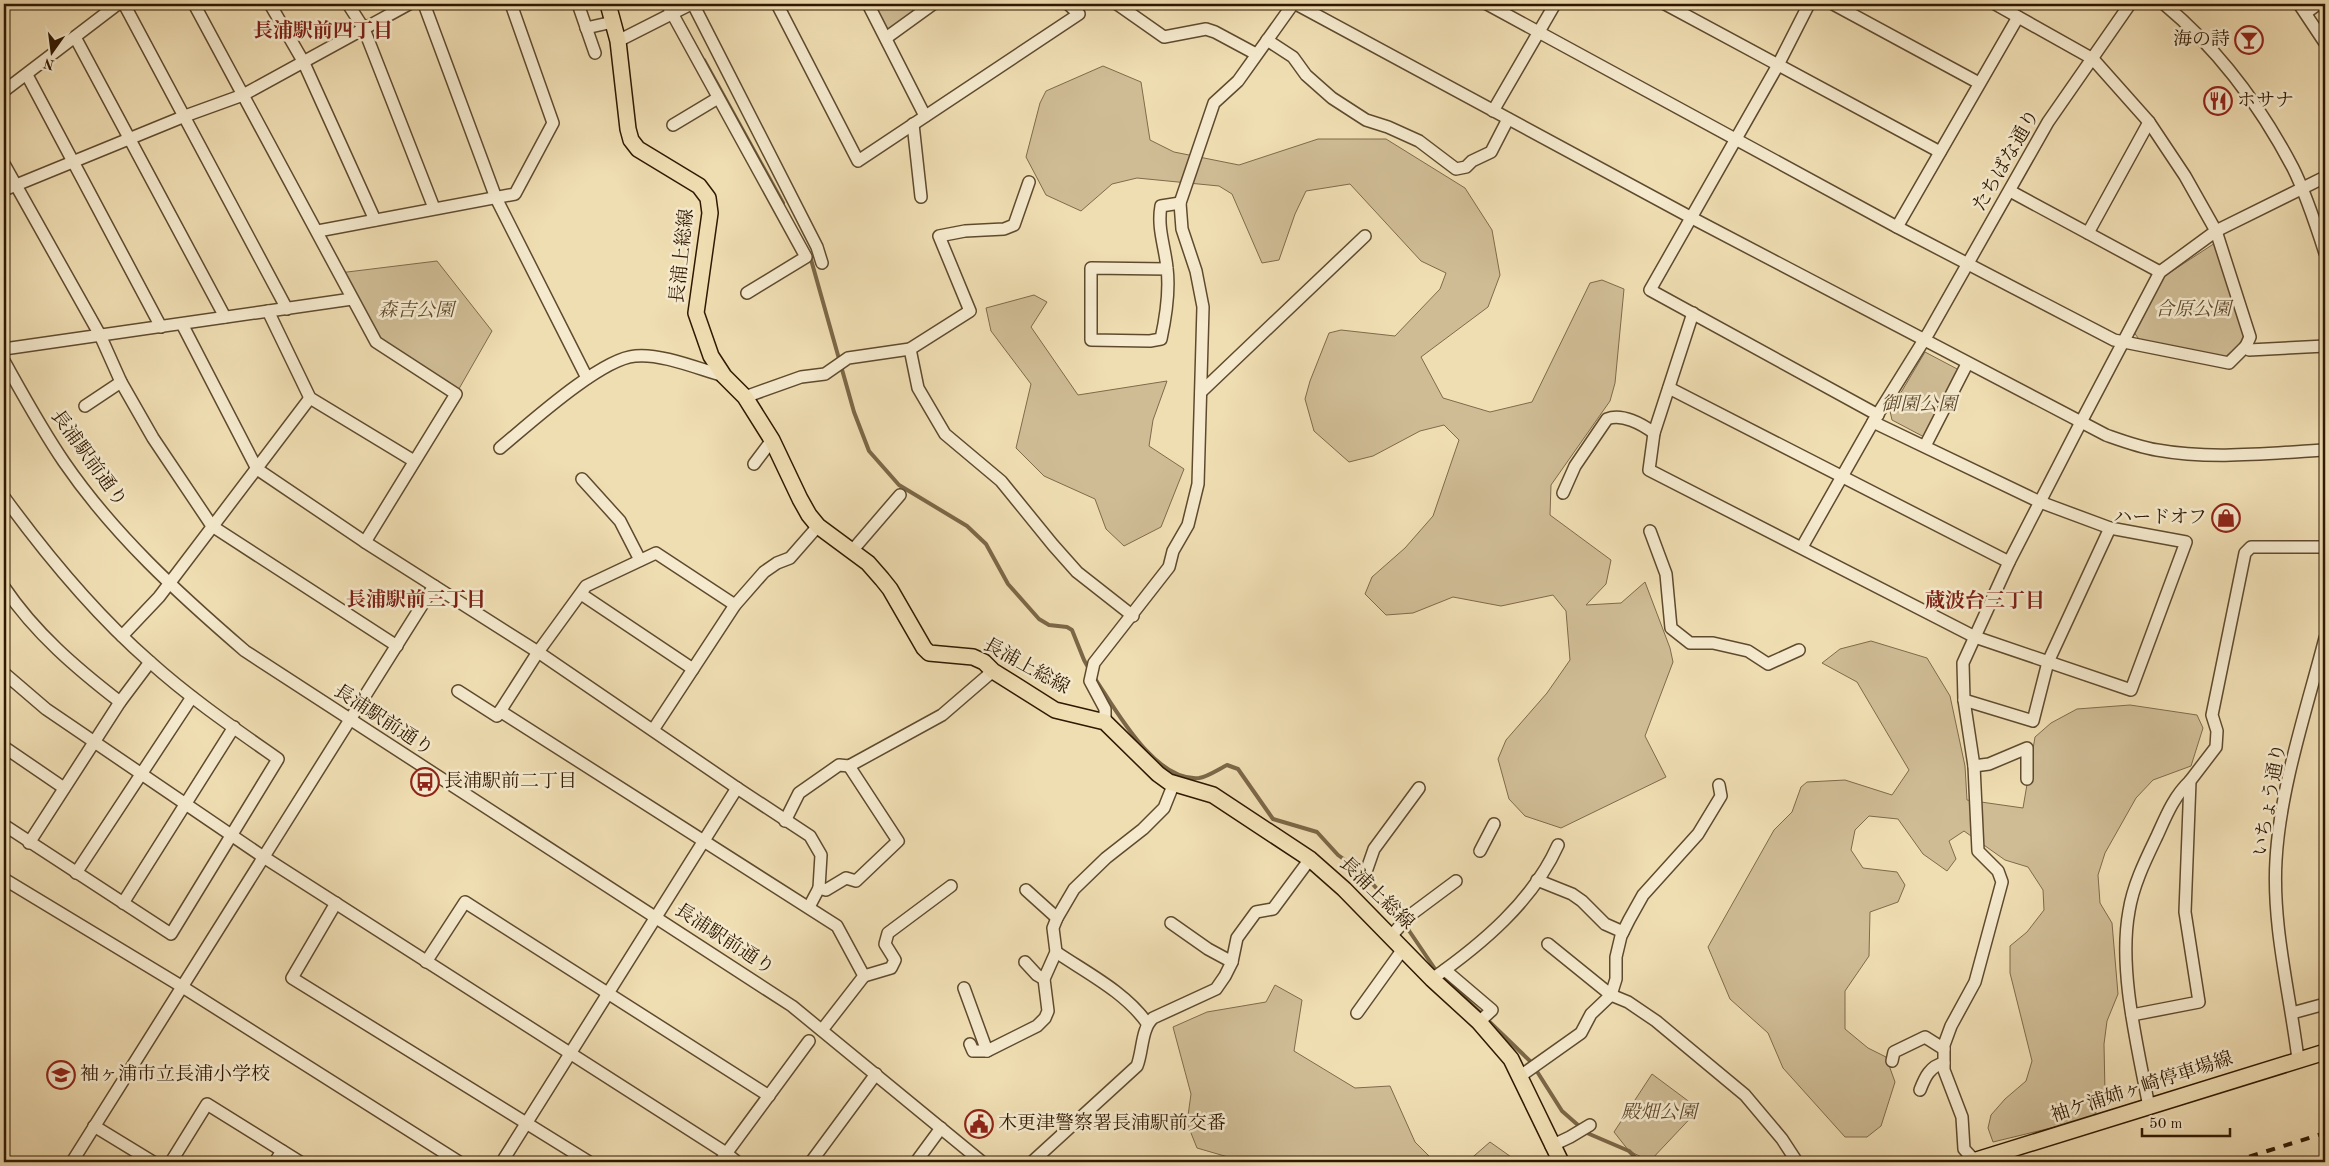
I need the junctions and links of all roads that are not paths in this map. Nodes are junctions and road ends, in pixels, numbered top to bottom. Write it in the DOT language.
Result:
graph roads {
  1 [pos="118,4"];
  2 [pos="124,4"];
  3 [pos="194,4"];
  4 [pos="270,4"];
  5 [pos="348,4"];
  6 [pos="409,4"];
  7 [pos="424,4"];
  8 [pos="511,4"];
  9 [pos="578,4"];
  10 [pos="608,4"];
  11 [pos="692,4"];
  12 [pos="777,4"];
  13 [pos="868,4"];
  14 [pos="933,4"];
  15 [pos="1068,4"];
  16 [pos="1117,4"];
  17 [pos="1294,4"];
  18 [pos="1487,4"];
  19 [pos="1556,4"];
  20 [pos="1665,4"];
  21 [pos="1809,4"];
  22 [pos="1833,4"];
  23 [pos="1995,4"];
  24 [pos="2130,4"];
  25 [pos="2164,4"];
  26 [pos="2318,4"];
  27 [pos="670,8"];
  28 [pos="2303,8"];
  29 [pos="2018,17"];
  30 [pos="613,22"];
  31 [pos="586,28"];
  32 [pos="364,29"];
  33 [pos="1538,32"];
  34 [pos="75,37"];
  35 [pos="886,38"];
  36 [pos="1267,40"];
  37 [pos="618,41"];
  38 [pos="2325,43"];
  39 [pos="595,53"];
  40 [pos="1256,54"];
  41 [pos="2093,59"];
  42 [pos="303,61"];
  43 [pos="1778,64"];
  44 [pos="27,75"];
  45 [pos="1979,83"];
  46 [pos="4,91"];
  47 [pos="243,95"];
  48 [pos="718,98"];
  49 [pos="1493,111"];
  50 [pos="185,116"];
  51 [pos="925,116"];
  52 [pos="1508,119"];
  53 [pos="2149,122"];
  54 [pos="914,124"];
  55 [pos="673,125"];
  56 [pos="1737,138"];
  57 [pos="129,139"];
  58 [pos="1940,152"];
  59 [pos="73,161"];
  60 [pos="4,164"];
  61 [pos="2325,177"];
  62 [pos="1029,182"];
  63 [pos="15,185"];
  64 [pos="2302,188"];
  65 [pos="4,190"];
  66 [pos="2010,191"];
  67 [pos="921,197"];
  68 [pos="496,198"];
  69 [pos="1180,203"];
  70 [pos="434,208"];
  71 [pos="1692,218"];
  72 [pos="375,220"];
  73 [pos="1897,227"];
  74 [pos="318,231"];
  75 [pos="2216,231"];
  76 [pos="2088,233"];
  77 [pos="1365,236"];
  78 [pos="2323,237"];
  79 [pos="2325,253"];
  80 [pos="822,263"];
  81 [pos="1968,264"];
  82 [pos="1168,269"];
  83 [pos="2160,272"];
  84 [pos="747,293"];
  85 [pos="352,299"];
  86 [pos="287,309"];
  87 [pos="268,311"];
  88 [pos="1693,314"];
  89 [pos="225,317"];
  90 [pos="182,324"];
  91 [pos="161,326"];
  92 [pos="100,335"];
  93 [pos="1924,340"];
  94 [pos="2122,343"];
  95 [pos="2246,346"];
  96 [pos="2325,346"];
  97 [pos="910,348"];
  98 [pos="4,349"];
  99 [pos="4,361"];
  100 [pos="1968,364"];
  101 [pos="724,376"];
  102 [pos="586,378"];
  103 [pos="121,382"];
  104 [pos="1669,388"];
  105 [pos="1201,392"];
  106 [pos="745,397"];
  107 [pos="310,398"];
  108 [pos="84,406"];
  109 [pos="1876,419"];
  110 [pos="2080,424"];
  111 [pos="1654,433"];
  112 [pos="772,440"];
  113 [pos="1925,446"];
  114 [pos="500,448"];
  115 [pos="2325,450"];
  116 [pos="414,461"];
  117 [pos="754,464"];
  118 [pos="257,469"];
  119 [pos="1842,478"];
  120 [pos="582,479"];
  121 [pos="1563,493"];
  122 [pos="900,495"];
  123 [pos="4,497"];
  124 [pos="2040,502"];
  125 [pos="212,526"];
  126 [pos="818,526"];
  127 [pos="2110,528"];
  128 [pos="1650,531"];
  129 [pos="365,542"];
  130 [pos="1802,547"];
  131 [pos="2325,547"];
  132 [pos="851,552"];
  133 [pos="640,560"];
  134 [pos="2009,562"];
  135 [pos="168,584"];
  136 [pos="434,586"];
  137 [pos="4,587"];
  138 [pos="581,594"];
  139 [pos="735,606"];
  140 [pos="1133,616"];
  141 [pos="122,636"];
  142 [pos="1974,637"];
  143 [pos="2325,638"];
  144 [pos="397,646"];
  145 [pos="1799,650"];
  146 [pos="538,652"];
  147 [pos="150,662"];
  148 [pos="2048,662"];
  149 [pos="693,669"];
  150 [pos="993,670"];
  151 [pos="4,673"];
  152 [pos="458,691"];
  153 [pos="192,697"];
  154 [pos="1964,700"];
  155 [pos="120,702"];
  156 [pos="500,711"];
  157 [pos="350,721"];
  158 [pos="1105,722"];
  159 [pos="234,727"];
  160 [pos="653,730"];
  161 [pos="94,742"];
  162 [pos="4,747"];
  163 [pos="850,766"];
  164 [pos="1974,766"];
  165 [pos="140,773"];
  166 [pos="2027,779"];
  167 [pos="2190,780"];
  168 [pos="1174,784"];
  169 [pos="1720,785"];
  170 [pos="64,788"];
  171 [pos="737,788"];
  172 [pos="1419,788"];
  173 [pos="185,803"];
  174 [pos="785,821"];
  175 [pos="1494,824"];
  176 [pos="4,825"];
  177 [pos="230,834"];
  178 [pos="704,841"];
  179 [pos="29,842"];
  180 [pos="1558,845"];
  181 [pos="1480,851"];
  182 [pos="262,856"];
  183 [pos="1310,858"];
  184 [pos="1367,869"];
  185 [pos="76,873"];
  186 [pos="4,879"];
  187 [pos="1537,880"];
  188 [pos="1456,881"];
  189 [pos="952,886"];
  190 [pos="819,888"];
  191 [pos="1026,890"];
  192 [pos="123,903"];
  193 [pos="336,903"];
  194 [pos="809,907"];
  195 [pos="657,917"];
  196 [pos="1057,918"];
  197 [pos="1171,923"];
  198 [pos="1623,932"];
  199 [pos="1391,936"];
  200 [pos="1548,944"];
  201 [pos="1403,948"];
  202 [pos="1056,952"];
  203 [pos="426,962"];
  204 [pos="1025,962"];
  205 [pos="1232,962"];
  206 [pos="1445,970"];
  207 [pos="864,976"];
  208 [pos="1044,979"];
  209 [pos="1432,979"];
  210 [pos="181,986"];
  211 [pos="964,988"];
  212 [pos="609,993"];
  213 [pos="1611,995"];
  214 [pos="2325,1004"];
  215 [pos="1357,1013"];
  216 [pos="2292,1014"];
  217 [pos="2132,1015"];
  218 [pos="1479,1022"];
  219 [pos="1147,1023"];
  220 [pos="822,1030"];
  221 [pos="809,1041"];
  222 [pos="970,1044"];
  223 [pos="1944,1050"];
  224 [pos="987,1051"];
  225 [pos="2325,1052"];
  226 [pos="572,1054"];
  227 [pos="2298,1059"];
  228 [pos="1892,1061"];
  229 [pos="1944,1063"];
  230 [pos="876,1074"];
  231 [pos="1519,1077"];
  232 [pos="1920,1090"];
  233 [pos="769,1096"];
  234 [pos="2149,1108"];
  235 [pos="528,1124"];
  236 [pos="1590,1125"];
  237 [pos="94,1126"];
  238 [pos="941,1128"];
  239 [pos="1551,1146"];
  240 [pos="282,1151"];
  241 [pos="723,1158"];
  242 [pos="72,1162"];
  243 [pos="153,1162"];
  244 [pos="171,1162"];
  245 [pos="275,1162"];
  246 [pos="300,1162"];
  247 [pos="459,1162"];
  248 [pos="502,1162"];
  249 [pos="588,1162"];
  250 [pos="737,1162"];
  251 [pos="811,1162"];
  252 [pos="916,1162"];
  253 [pos="982,1162"];
  254 [pos="1032,1162"];
  255 [pos="1561,1162"];
  256 [pos="1797,1162"];
  257 [pos="1973,1162"];
  1 -- 34 [label="street"];
  2 -- 50 [label="street"];
  3 -- 47 [label="street"];
  4 -- 42 [label="street"];
  5 -- 32 [label="street"];
  6 -- 32 [label="street"];
  7 -- 68 [label="street"];
  8 -- 68 [label="street"];
  9 -- 31 [label="street"];
  10 -- 30 [label="main road, 長浦上総線"];
  11 -- 27 [label="street"];
  11 -- 80 [label="street"];
  12 -- 54 [label="street"];
  13 -- 35 [label="street"];
  14 -- 35 [label="street"];
  15 -- 51 [label="street"];
  16 -- 40 [label="street"];
  17 -- 36 [label="street"];
  17 -- 49 [label="street"];
  18 -- 33 [label="street"];
  19 -- 33 [label="street"];
  20 -- 43 [label="street"];
  21 -- 43 [label="street"];
  22 -- 45 [label="street"];
  23 -- 29 [label="street"];
  24 -- 41 [label="street, たちばな通り"];
  25 -- 64 [label="street"];
  26 -- 28 [label="street"];
  27 -- 37 [label="street"];
  27 -- 48 [label="street"];
  28 -- 38 [label="street"];
  29 -- 41 [label="street"];
  29 -- 45 [label="street"];
  30 -- 31 [label="street"];
  30 -- 37 [label="main road, 長浦上総線"];
  31 -- 39 [label="street"];
  32 -- 42 [label="street"];
  32 -- 70 [label="street"];
  33 -- 49 [label="street"];
  33 -- 56 [label="street"];
  34 -- 44 [label="street"];
  34 -- 57 [label="street"];
  35 -- 51 [label="street"];
  36 -- 40 [label="street"];
  36 -- 52 [label="street"];
  37 -- 101 [label="main road, 長浦上総線"];
  40 -- 69 [label="street"];
  41 -- 53 [label="street"];
  41 -- 66 [label="street, たちばな通り"];
  42 -- 47 [label="street"];
  42 -- 72 [label="street"];
  43 -- 56 [label="street"];
  43 -- 58 [label="street"];
  44 -- 46 [label="street"];
  44 -- 59 [label="street"];
  45 -- 58 [label="street"];
  47 -- 50 [label="street"];
  47 -- 74 [label="street"];
  48 -- 55 [label="street"];
  48 -- 84 [label="street"];
  49 -- 52 [label="street"];
  50 -- 57 [label="street"];
  50 -- 86 [label="street"];
  51 -- 54 [label="street"];
  52 -- 71 [label="street"];
  53 -- 75 [label="street"];
  53 -- 76 [label="street"];
  54 -- 67 [label="street"];
  56 -- 71 [label="street"];
  56 -- 73 [label="street"];
  57 -- 59 [label="street"];
  57 -- 89 [label="street"];
  58 -- 73 [label="street"];
  59 -- 63 [label="street"];
  59 -- 91 [label="street"];
  60 -- 63 [label="street"];
  61 -- 64 [label="street"];
  62 -- 97 [label="street"];
  63 -- 65 [label="street"];
  63 -- 92 [label="street"];
  64 -- 75 [label="street"];
  64 -- 78 [label="street"];
  66 -- 76 [label="street"];
  66 -- 81 [label="street, たちばな通り"];
  68 -- 70 [label="street"];
  68 -- 102 [label="street"];
  69 -- 82 [label="street"];
  69 -- 105 [label="street"];
  70 -- 72 [label="street"];
  71 -- 88 [label="street"];
  71 -- 93 [label="street"];
  72 -- 74 [label="street"];
  73 -- 81 [label="street"];
  74 -- 85 [label="street"];
  75 -- 83 [label="street"];
  75 -- 95 [label="street"];
  76 -- 83 [label="street"];
  77 -- 105 [label="street"];
  78 -- 79 [label="street"];
  81 -- 93 [label="street, たちばな通り"];
  81 -- 94 [label="street"];
  82 -- 82 [label="street"];
  83 -- 94 [label="street"];
  85 -- 86 [label="street"];
  85 -- 116 [label="street"];
  86 -- 87 [label="street"];
  87 -- 89 [label="street"];
  87 -- 107 [label="street"];
  88 -- 104 [label="street"];
  88 -- 109 [label="street"];
  89 -- 90 [label="street"];
  90 -- 91 [label="street"];
  90 -- 118 [label="street"];
  91 -- 92 [label="street"];
  92 -- 98 [label="street"];
  92 -- 103 [label="street"];
  93 -- 100 [label="street"];
  93 -- 109 [label="street, たちばな通り"];
  94 -- 95 [label="street"];
  94 -- 110 [label="street"];
  95 -- 96 [label="street"];
  97 -- 106 [label="street"];
  97 -- 140 [label="street"];
  99 -- 135 [label="street, 長浦駅前通り"];
  100 -- 110 [label="street"];
  100 -- 113 [label="street"];
  101 -- 102 [label="street"];
  101 -- 106 [label="main road, 長浦上総線"];
  102 -- 114 [label="street"];
  103 -- 108 [label="street"];
  103 -- 125 [label="street"];
  104 -- 111 [label="street"];
  104 -- 119 [label="street"];
  105 -- 140 [label="street"];
  106 -- 112 [label="main road, 長浦上総線"];
  107 -- 116 [label="street"];
  107 -- 118 [label="street"];
  109 -- 113 [label="street"];
  109 -- 119 [label="street, たちばな通り"];
  110 -- 115 [label="street"];
  110 -- 124 [label="street"];
  111 -- 121 [label="street"];
  111 -- 130 [label="street"];
  112 -- 117 [label="street"];
  112 -- 126 [label="main road, 長浦上総線"];
  113 -- 124 [label="street"];
  116 -- 129 [label="street"];
  118 -- 125 [label="street"];
  118 -- 129 [label="street"];
  119 -- 130 [label="street, たちばな通り"];
  119 -- 134 [label="street"];
  120 -- 133 [label="street"];
  122 -- 132 [label="street"];
  123 -- 141 [label="street"];
  124 -- 127 [label="street"];
  124 -- 134 [label="street"];
  125 -- 135 [label="street"];
  125 -- 144 [label="street"];
  126 -- 132 [label="main road, 長浦上総線"];
  126 -- 139 [label="street"];
  127 -- 148 [label="street"];
  127 -- 148 [label="street"];
  128 -- 145 [label="street"];
  129 -- 136 [label="street"];
  130 -- 142 [label="street"];
  131 -- 167 [label="street"];
  132 -- 150 [label="main road, 長浦上総線"];
  133 -- 138 [label="street"];
  133 -- 139 [label="street"];
  134 -- 142 [label="street"];
  135 -- 141 [label="street"];
  135 -- 157 [label="street, 長浦駅前通り"];
  136 -- 144 [label="street"];
  136 -- 146 [label="street"];
  137 -- 155 [label="street"];
  138 -- 146 [label="street"];
  138 -- 149 [label="street"];
  139 -- 149 [label="street"];
  140 -- 158 [label="street"];
  141 -- 147 [label="street"];
  142 -- 148 [label="street"];
  142 -- 154 [label="street"];
  143 -- 216 [label="street, いちょう通り"];
  144 -- 157 [label="street"];
  146 -- 156 [label="street"];
  146 -- 160 [label="street"];
  147 -- 153 [label="street"];
  147 -- 155 [label="street"];
  148 -- 154 [label="street"];
  149 -- 160 [label="street"];
  150 -- 158 [label="main road, 長浦上総線"];
  150 -- 163 [label="street"];
  151 -- 161 [label="street"];
  152 -- 156 [label="street"];
  153 -- 159 [label="street"];
  153 -- 165 [label="street"];
  154 -- 164 [label="street"];
  155 -- 161 [label="street"];
  156 -- 178 [label="street"];
  157 -- 182 [label="street"];
  157 -- 195 [label="street, 長浦駅前通り"];
  158 -- 168 [label="main road, 長浦上総線"];
  159 -- 173 [label="street"];
  159 -- 177 [label="street"];
  160 -- 171 [label="street"];
  161 -- 165 [label="street"];
  161 -- 170 [label="street"];
  162 -- 170 [label="street"];
  163 -- 174 [label="street"];
  163 -- 190 [label="street"];
  164 -- 166 [label="street"];
  164 -- 223 [label="street"];
  165 -- 173 [label="street"];
  165 -- 185 [label="street"];
  167 -- 217 [label="street"];
  167 -- 217 [label="street"];
  168 -- 183 [label="main road, 長浦上総線"];
  168 -- 196 [label="street"];
  169 -- 198 [label="street"];
  170 -- 179 [label="street"];
  171 -- 174 [label="street"];
  171 -- 178 [label="street"];
  172 -- 184 [label="street"];
  173 -- 177 [label="street"];
  173 -- 192 [label="street"];
  174 -- 190 [label="street"];
  175 -- 181 [label="street"];
  176 -- 179 [label="street"];
  177 -- 182 [label="street"];
  177 -- 192 [label="street"];
  178 -- 194 [label="street"];
  178 -- 195 [label="street"];
  179 -- 185 [label="street"];
  180 -- 187 [label="street"];
  182 -- 193 [label="street"];
  182 -- 210 [label="street"];
  183 -- 199 [label="main road, 長浦上総線"];
  183 -- 205 [label="street"];
  185 -- 192 [label="street"];
  186 -- 210 [label="street"];
  187 -- 198 [label="street"];
  187 -- 206 [label="street"];
  188 -- 199 [label="street"];
  189 -- 207 [label="street"];
  190 -- 194 [label="street"];
  191 -- 196 [label="street"];
  193 -- 203 [label="street"];
  193 -- 235 [label="street"];
  194 -- 207 [label="street"];
  195 -- 212 [label="street"];
  195 -- 220 [label="street, 長浦駅前通り"];
  196 -- 202 [label="street"];
  197 -- 205 [label="street"];
  198 -- 213 [label="street"];
  199 -- 201 [label="main road, 長浦上総線"];
  200 -- 213 [label="street"];
  201 -- 209 [label="main road, 長浦上総線"];
  201 -- 215 [label="street"];
  202 -- 208 [label="street"];
  202 -- 219 [label="street"];
  203 -- 212 [label="street"];
  203 -- 226 [label="street"];
  204 -- 208 [label="street"];
  205 -- 219 [label="street"];
  206 -- 209 [label="street"];
  206 -- 218 [label="street"];
  207 -- 220 [label="street"];
  208 -- 224 [label="street"];
  209 -- 218 [label="main road, 長浦上総線"];
  210 -- 237 [label="street"];
  210 -- 247 [label="street"];
  211 -- 224 [label="street"];
  212 -- 226 [label="street"];
  212 -- 233 [label="street"];
  213 -- 231 [label="street"];
  213 -- 256 [label="street"];
  214 -- 216 [label="street"];
  216 -- 227 [label="street, いちょう通り"];
  217 -- 234 [label="street"];
  218 -- 231 [label="main road, 長浦上総線"];
  219 -- 254 [label="street"];
  220 -- 230 [label="street, 長浦駅前通り"];
  221 -- 233 [label="street"];
  222 -- 224 [label="street"];
  223 -- 228 [label="street"];
  223 -- 229 [label="street"];
  225 -- 227 [label="main road, 袖ケ浦姉ヶ崎停車場線"];
  226 -- 235 [label="street"];
  226 -- 241 [label="street"];
  227 -- 234 [label="main road, 袖ケ浦姉ヶ崎停車場線"];
  229 -- 232 [label="street"];
  229 -- 257 [label="street"];
  230 -- 238 [label="street, 長浦駅前通り"];
  230 -- 251 [label="street"];
  231 -- 239 [label="main road, 長浦上総線"];
  233 -- 241 [label="street"];
  234 -- 257 [label="main road, 袖ケ浦姉ヶ崎停車場線"];
  235 -- 248 [label="street"];
  235 -- 249 [label="street"];
  236 -- 239 [label="street"];
  237 -- 242 [label="street"];
  237 -- 243 [label="street"];
  238 -- 252 [label="street"];
  238 -- 253 [label="street, 長浦駅前通り"];
  239 -- 255 [label="main road, 長浦上総線"];
  240 -- 244 [label="street"];
  240 -- 245 [label="street"];
  240 -- 246 [label="street"];
  241 -- 250 [label="street"];
}
